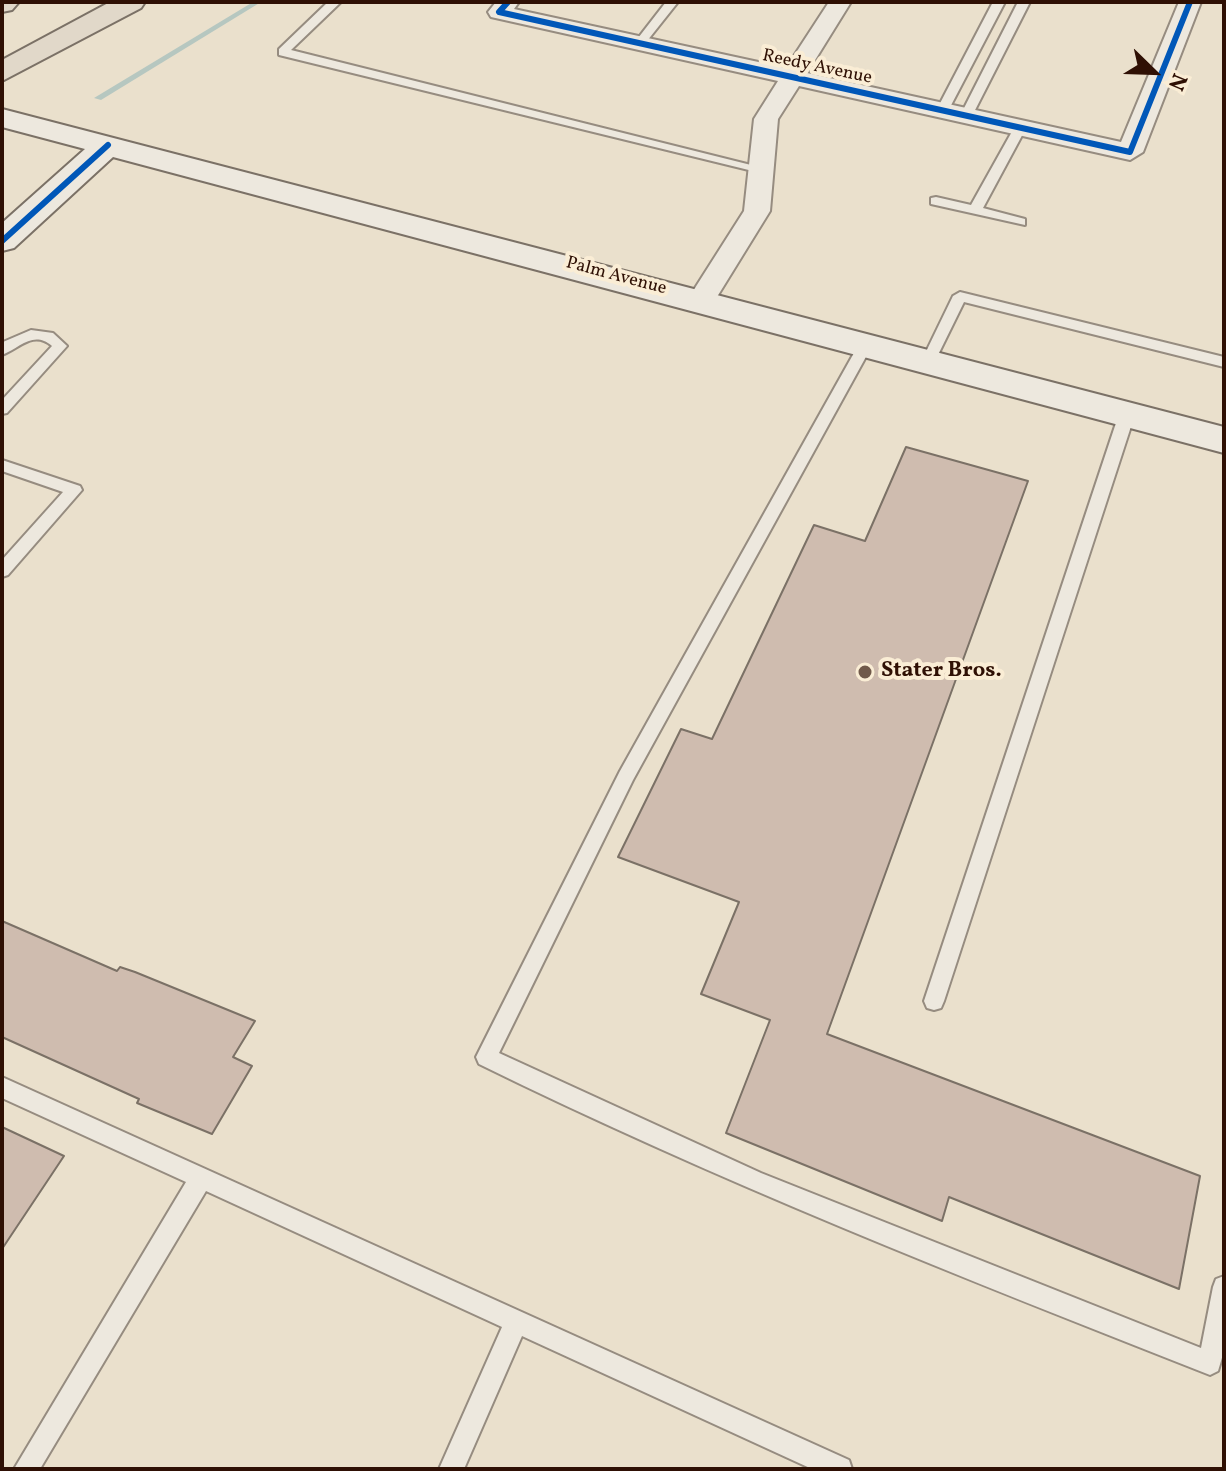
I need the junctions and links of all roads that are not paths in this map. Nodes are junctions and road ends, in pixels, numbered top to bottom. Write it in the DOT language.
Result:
graph roads {
  1 [pos="131,2"];
  2 [pos="335,2"];
  3 [pos="672,2"];
  4 [pos="840,2"];
  5 [pos="999,2"];
  6 [pos="1024,2"];
  7 [pos="1190,2"];
  8 [pos="503,7"];
  9 [pos="639,44"];
  10 [pos="2,72"];
  11 [pos="790,79"];
  12 [pos="954,114"];
  13 [pos="4,118"];
  14 [pos="1020,128"];
  15 [pos="108,145"];
  16 [pos="761,169"];
  17 [pos="936,201"];
  18 [pos="975,210"];
  19 [pos="1020,222"];
  20 [pos="2,241"];
  21 [pos="702,299"];
  22 [pos="866,344"];
  23 [pos="2,350"];
  24 [pos="929,360"];
  25 [pos="1224,362"];
  26 [pos="2,409"];
  27 [pos="1127,414"];
  28 [pos="1224,440"];
  29 [pos="2,465"];
  30 [pos="2,571"];
  31 [pos="934,1001"];
  32 [pos="2,1087"];
  33 [pos="201,1178"];
  34 [pos="1224,1287"];
  35 [pos="517,1321"];
  36 [pos="26,1469"];
  37 [pos="451,1469"];
  38 [pos="840,1469"];
  1 -- 10 [label="highway"];
  2 -- 16 [label="lane"];
  3 -- 9 [label="lane"];
  4 -- 11 [label="street"];
  5 -- 12 [label="lane"];
  6 -- 12 [label="lane"];
  7 -- 14 [label="street, Reedy Avenue"];
  8 -- 9 [label="street, Reedy Avenue"];
  9 -- 11 [label="street, Reedy Avenue"];
  11 -- 12 [label="street, Reedy Avenue"];
  11 -- 16 [label="street"];
  12 -- 14 [label="street, Reedy Avenue"];
  13 -- 15 [label="main road, Palm Avenue"];
  14 -- 18 [label="lane"];
  15 -- 20 [label="main road"];
  15 -- 21 [label="main road, Palm Avenue"];
  16 -- 21 [label="street"];
  17 -- 18 [label="lane"];
  18 -- 19 [label="lane"];
  21 -- 22 [label="main road, Palm Avenue"];
  22 -- 24 [label="main road, Palm Avenue"];
  22 -- 34 [label="lane"];
  23 -- 26 [label="lane"];
  24 -- 25 [label="lane"];
  24 -- 27 [label="main road, Palm Avenue"];
  27 -- 28 [label="main road, Palm Avenue"];
  27 -- 31 [label="lane"];
  29 -- 30 [label="lane"];
  32 -- 33 [label="lane"];
  33 -- 35 [label="lane"];
  33 -- 36 [label="lane"];
  35 -- 37 [label="lane"];
  35 -- 38 [label="lane"];
}
